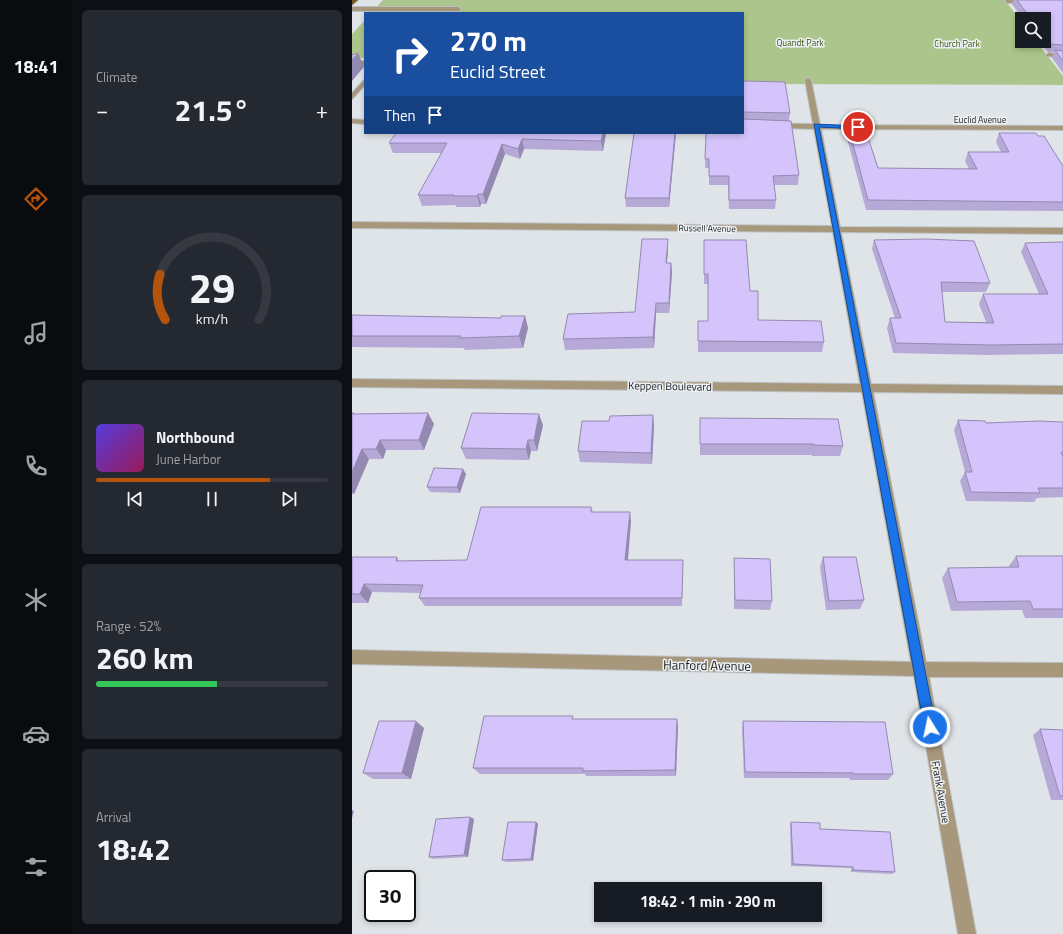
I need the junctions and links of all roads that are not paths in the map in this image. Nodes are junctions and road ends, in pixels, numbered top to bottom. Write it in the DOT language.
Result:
graph roads {
  1 [pos="355,0"];
  2 [pos="1007,1"];
  3 [pos="1063,1"];
  4 [pos="352,3"];
  5 [pos="352,9"];
  6 [pos="458,9"];
  7 [pos="1049,56"];
  8 [pos="1063,56"];
  9 [pos="352,63"];
  10 [pos="364,63"];
  11 [pos="364,81"];
  12 [pos="808,82"];
  13 [pos="352,97"];
  14 [pos="352,121"];
  15 [pos="364,122"];
  16 [pos="744,125"];
  17 [pos="816,126"];
  18 [pos="1063,128"];
  19 [pos="352,224"];
  20 [pos="836,230"];
  21 [pos="1063,231"];
  22 [pos="352,383"];
  23 [pos="865,388"];
  24 [pos="1063,390"];
  25 [pos="352,657"];
  26 [pos="920,669"];
  27 [pos="1063,670"];
  28 [pos="967,934"];
  1 -- 4 [label="main road"];
  2 -- 3 [label="street"];
  5 -- 6 [label="street"];
  7 -- 8 [label="street"];
  9 -- 10 [label="street"];
  11 -- 13 [label="street"];
  12 -- 17 [label="street, Frank Avenue"];
  14 -- 15 [label="street"];
  16 -- 17 [label="street, Euclid Avenue"];
  17 -- 18 [label="street, Euclid Avenue"];
  17 -- 20 [label="street, Frank Avenue"];
  19 -- 20 [label="street, Russell Avenue"];
  20 -- 21 [label="street, Russell Avenue"];
  20 -- 23 [label="street, Frank Avenue"];
  22 -- 23 [label="street, Keppen Boulevard"];
  23 -- 24 [label="street, Keppen Boulevard"];
  23 -- 26 [label="street, Frank Avenue"];
  25 -- 26 [label="street, Hanford Avenue"];
  26 -- 27 [label="street, Hanford Avenue"];
  26 -- 28 [label="street, Frank Avenue"];
}
